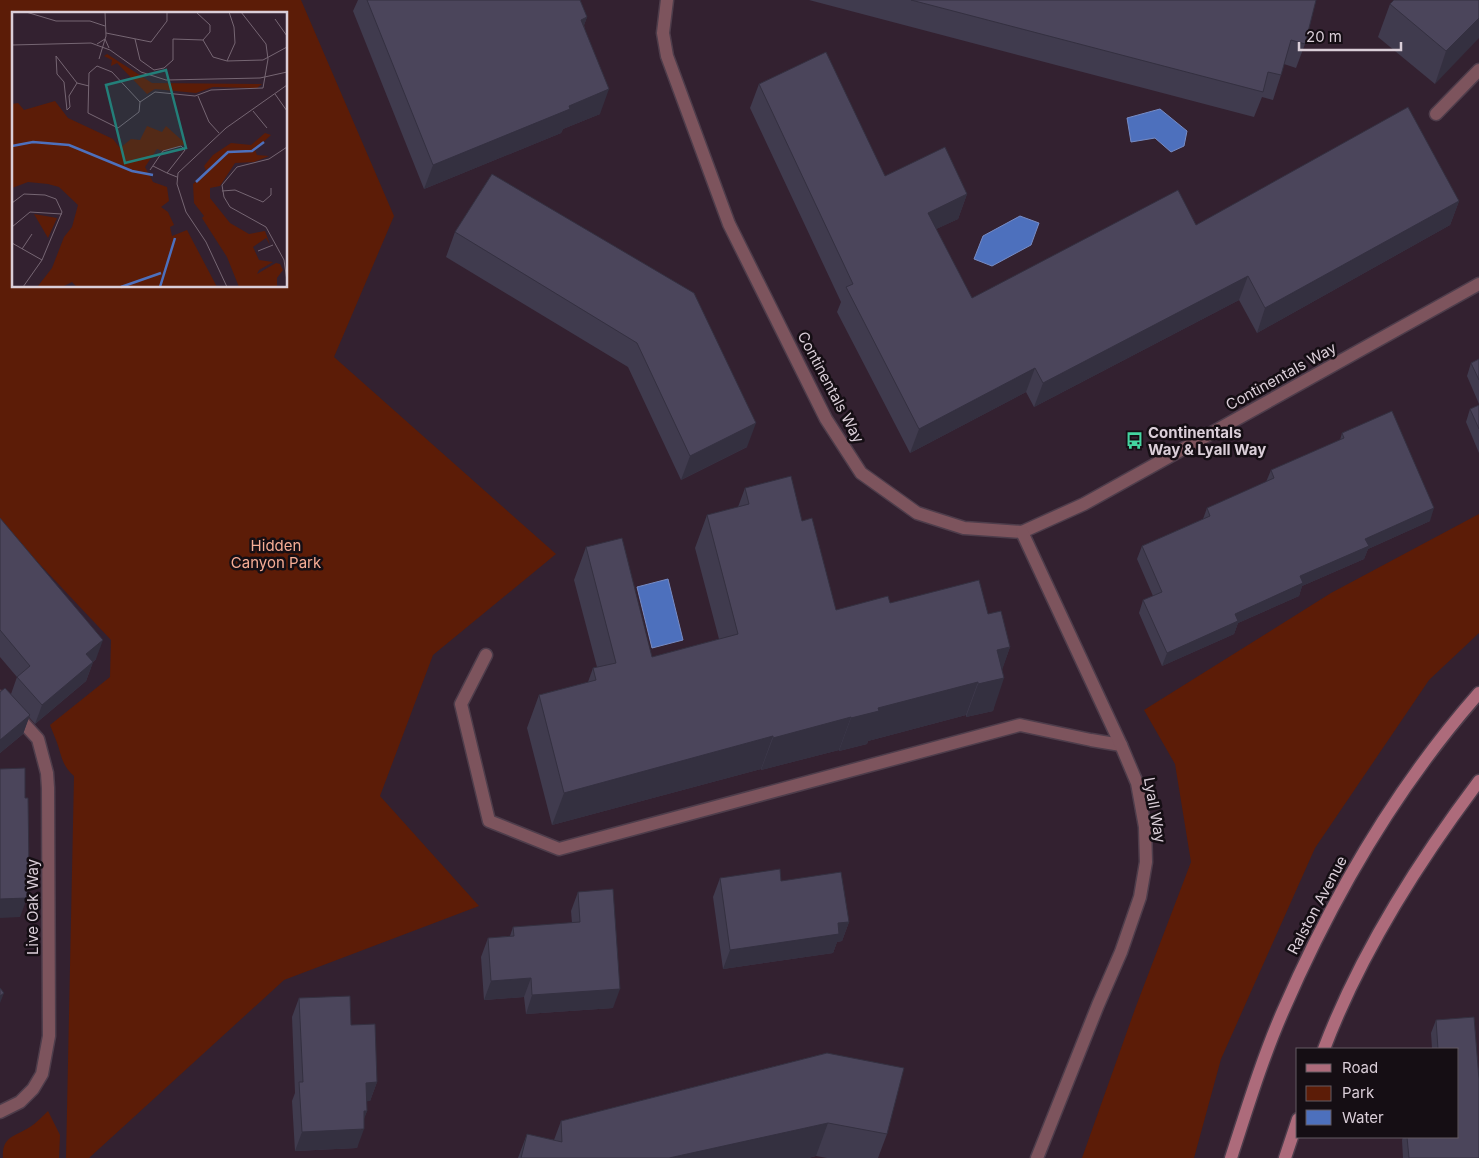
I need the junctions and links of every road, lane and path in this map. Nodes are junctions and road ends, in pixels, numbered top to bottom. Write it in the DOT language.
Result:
graph roads {
  1 [pos="667,0"];
  2 [pos="1479,70"];
  3 [pos="1436,114"];
  4 [pos="1479,284"];
  5 [pos="1022,532"];
  6 [pos="486,655"];
  7 [pos="1479,693"];
  8 [pos="0,696"];
  9 [pos="1121,745"];
  10 [pos="1479,781"];
  11 [pos="1324,1048"];
  12 [pos="0,1112"];
  13 [pos="1296,1126"];
  14 [pos="1037,1158"];
  15 [pos="1231,1158"];
  16 [pos="1285,1158"];
  1 -- 5 [label="street, Continentals Way"];
  2 -- 3 [label="street"];
  4 -- 5 [label="street, Continentals Way"];
  5 -- 9 [label="street, Lyall Way"];
  6 -- 9 [label="street"];
  7 -- 15 [label="main road, Ralston Avenue"];
  8 -- 12 [label="street, Live Oak Way"];
  9 -- 14 [label="street, Lyall Way"];
  10 -- 11 [label="main road"];
  13 -- 16 [label="main road"];
}
